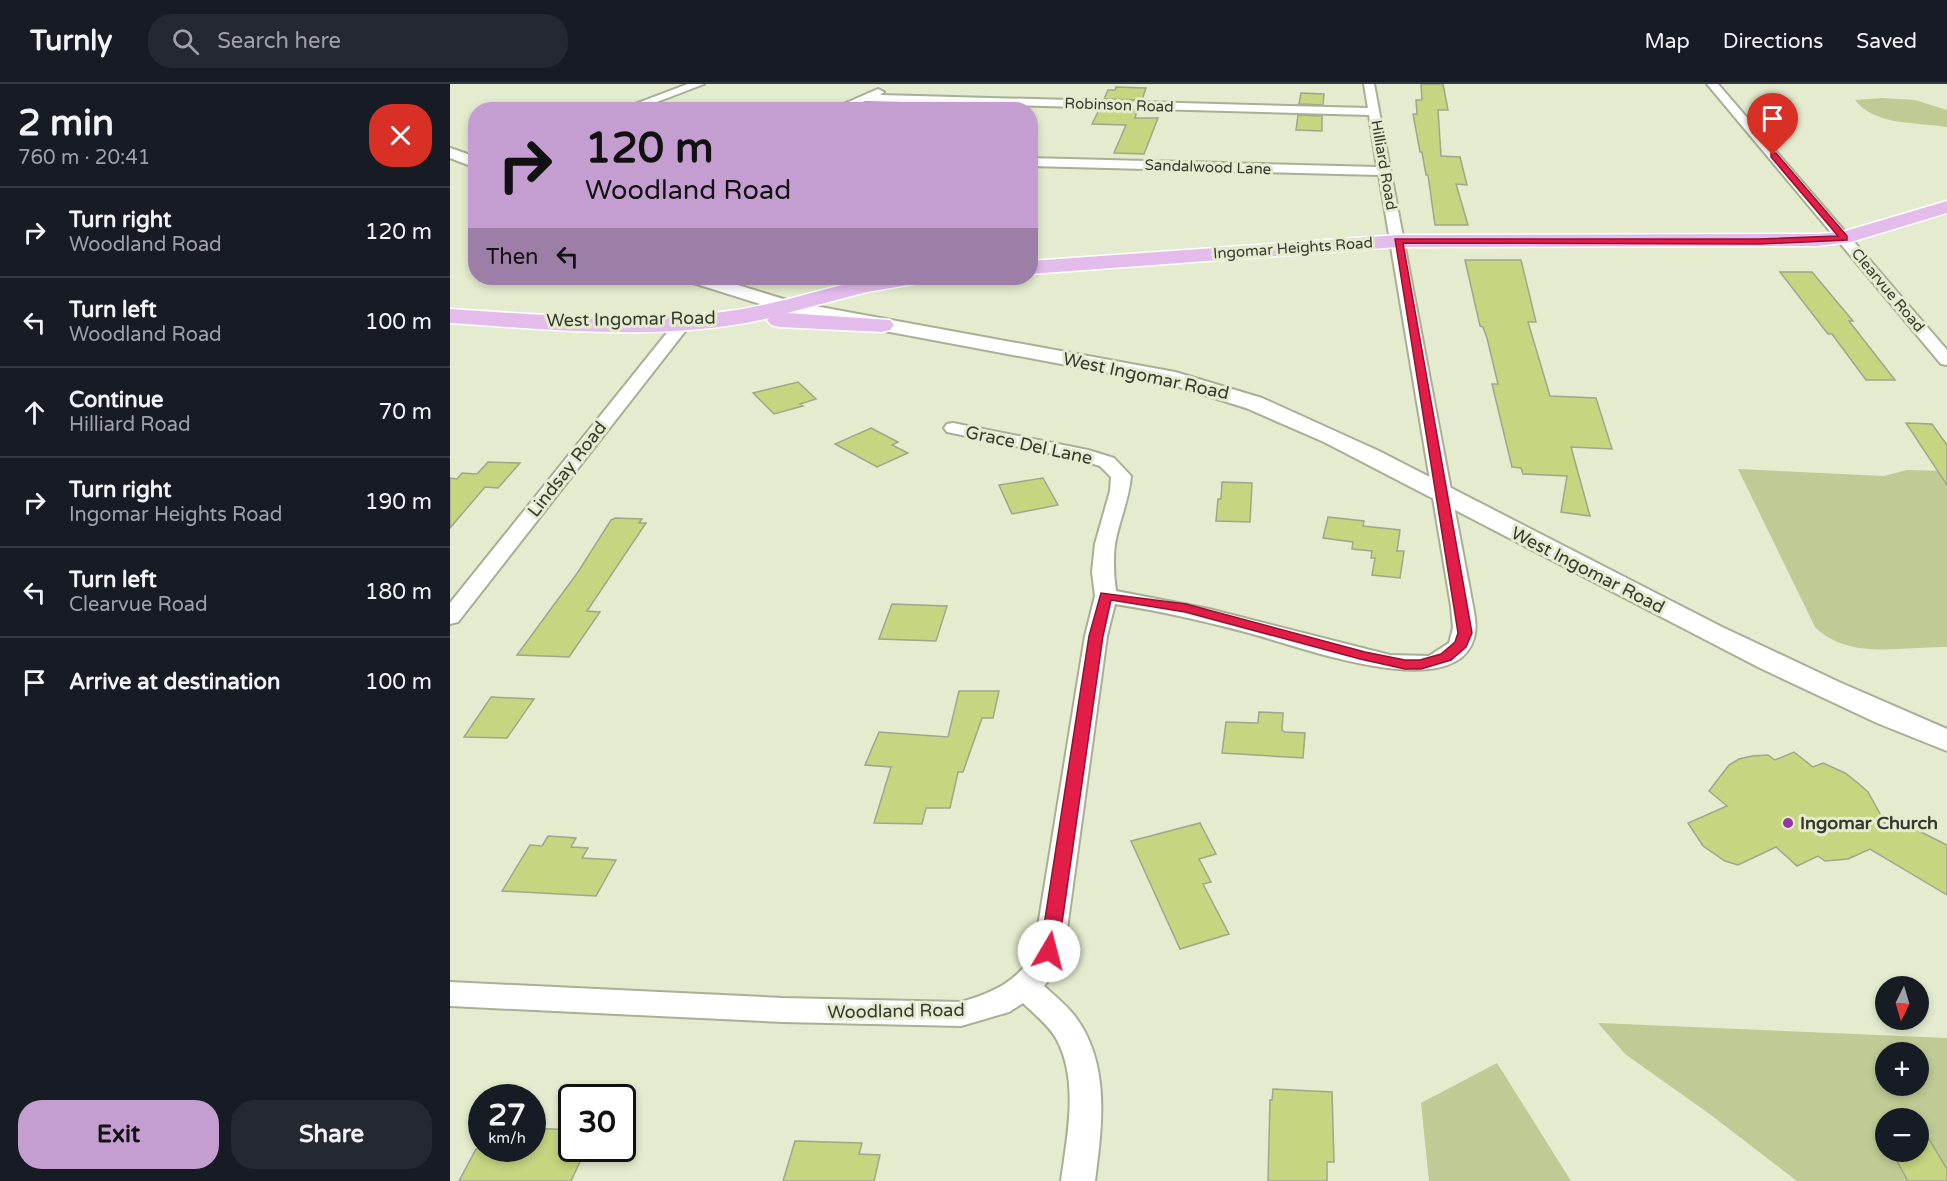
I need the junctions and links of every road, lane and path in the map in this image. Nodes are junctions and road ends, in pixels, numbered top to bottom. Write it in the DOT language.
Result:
graph roads {
  1 [pos="699,84"];
  2 [pos="1369,84"];
  3 [pos="1712,84"];
  4 [pos="889,88"];
  5 [pos="864,98"];
  6 [pos="647,102"];
  7 [pos="854,102"];
  8 [pos="1010,102"];
  9 [pos="1038,103"];
  10 [pos="1374,112"];
  11 [pos="450,153"];
  12 [pos="468,160"];
  13 [pos="1038,162"];
  14 [pos="1385,171"];
  15 [pos="1947,207"];
  16 [pos="1844,238"];
  17 [pos="1398,241"];
  18 [pos="1038,267"];
  19 [pos="718,285"];
  20 [pos="869,285"];
  21 [pos="789,308"];
  22 [pos="450,316"];
  23 [pos="684,322"];
  24 [pos="882,325"];
  25 [pos="1947,360"];
  26 [pos="953,428"];
  27 [pos="1442,494"];
  28 [pos="1106,596"];
  29 [pos="450,617"];
  30 [pos="1947,741"];
  31 [pos="1025,987"];
  32 [pos="450,994"];
  33 [pos="1078,1181"];
  1 -- 6 [label="street"];
  2 -- 10 [label="street, Hilliard Road"];
  3 -- 16 [label="street, Clearvue Road"];
  4 -- 5 [label="street"];
  5 -- 7 [label="street"];
  5 -- 8 [label="street, Robinson Road"];
  9 -- 10 [label="street, Robinson Road"];
  10 -- 14 [label="street, Hilliard Road"];
  11 -- 12 [label="street"];
  13 -- 14 [label="street, Sandalwood Lane"];
  14 -- 17 [label="street, Hilliard Road"];
  15 -- 16 [label="main road, Ingomar Heights Road"];
  16 -- 17 [label="main road, Ingomar Heights Road"];
  16 -- 25 [label="street, Clearvue Road"];
  17 -- 18 [label="main road, Ingomar Heights Road"];
  17 -- 27 [label="street, Hilliard Road"];
  19 -- 21 [label="street"];
  20 -- 21 [label="main road"];
  21 -- 23 [label="main road, West Ingomar Road"];
  21 -- 24 [label="street, West Ingomar Road"];
  22 -- 23 [label="main road, West Ingomar Road"];
  23 -- 24 [label="main road"];
  23 -- 29 [label="street, Lindsay Road"];
  24 -- 27 [label="street, West Ingomar Road"];
  26 -- 28 [label="street, Grace Del Lane"];
  27 -- 28 [label="street"];
  27 -- 30 [label="street, West Ingomar Road"];
  28 -- 31 [label="street, Woodland Road"];
  31 -- 32 [label="street, Woodland Road"];
  31 -- 33 [label="street"];
}
